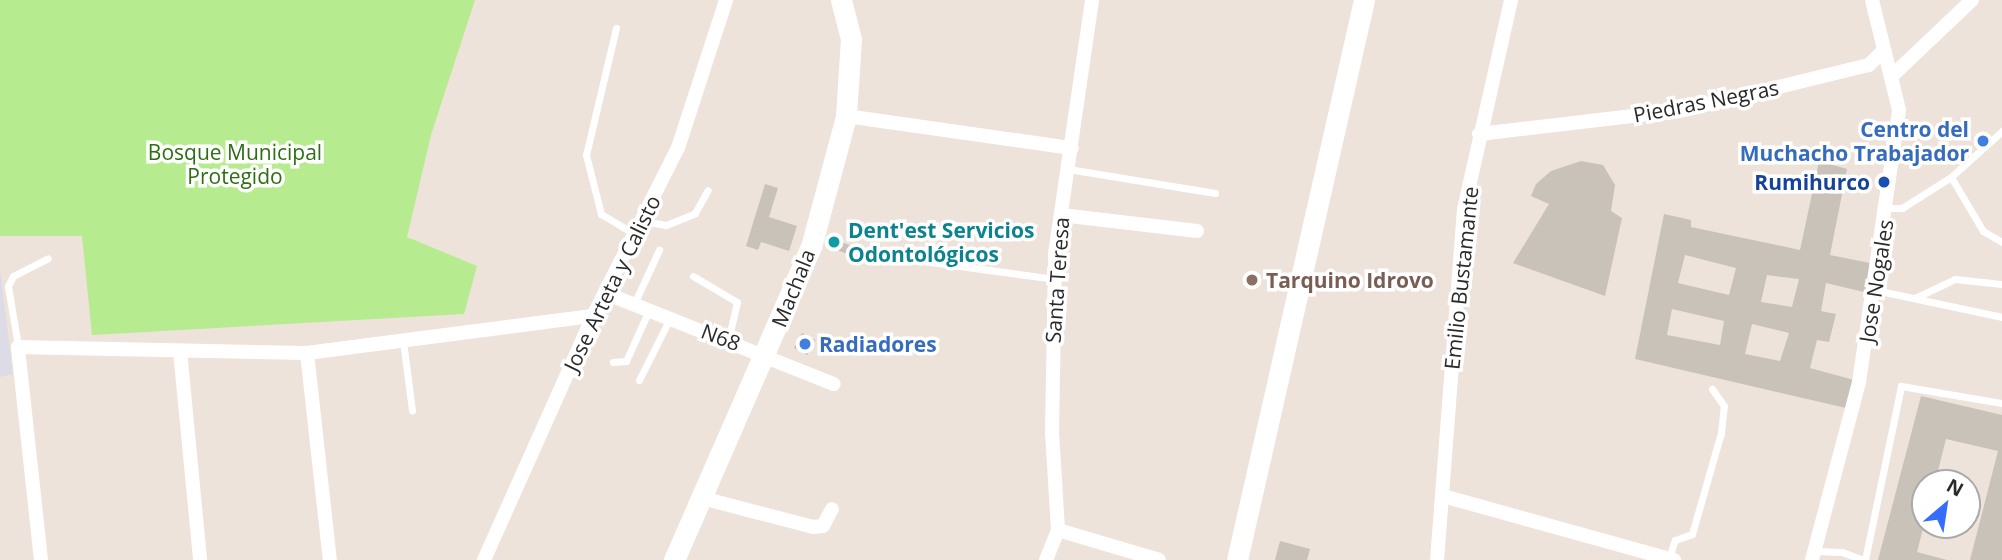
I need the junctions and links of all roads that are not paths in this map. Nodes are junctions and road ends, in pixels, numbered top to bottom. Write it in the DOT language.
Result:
graph roads {
  1 [pos="726,0"];
  2 [pos="841,0"];
  3 [pos="1092,0"];
  4 [pos="1364,0"];
  5 [pos="1511,0"];
  6 [pos="1872,0"];
  7 [pos="1973,0"];
  8 [pos="616,28"];
  9 [pos="1882,51"];
  10 [pos="1893,75"];
  11 [pos="846,116"];
  12 [pos="2002,131"];
  13 [pos="1479,134"];
  14 [pos="1072,148"];
  15 [pos="1068,169"];
  16 [pos="1951,177"];
  17 [pos="708,190"];
  18 [pos="1215,193"];
  19 [pos="1887,208"];
  20 [pos="1061,215"];
  21 [pos="643,221"];
  22 [pos="1197,231"];
  23 [pos="636,235"];
  24 [pos="2002,242"];
  25 [pos="659,250"];
  26 [pos="48,258"];
  27 [pos="916,260"];
  28 [pos="693,276"];
  29 [pos="1054,279"];
  30 [pos="2002,284"];
  31 [pos="1875,290"];
  32 [pos="605,293"];
  33 [pos="1914,298"];
  34 [pos="634,304"];
  35 [pos="649,310"];
  36 [pos="593,316"];
  37 [pos="670,317"];
  38 [pos="2002,317"];
  39 [pos="729,340"];
  40 [pos="402,341"];
  41 [pos="18,347"];
  42 [pos="180,351"];
  43 [pos="307,353"];
  44 [pos="766,354"];
  45 [pos="613,362"];
  46 [pos="639,380"];
  47 [pos="834,384"];
  48 [pos="1712,389"];
  49 [pos="2002,403"];
  50 [pos="412,410"];
  51 [pos="1443,496"];
  52 [pos="702,498"];
  53 [pos="832,509"];
  54 [pos="1058,530"];
  55 [pos="1814,556"];
  56 [pos="1671,559"];
  57 [pos="41,560"];
  58 [pos="200,560"];
  59 [pos="330,560"];
  60 [pos="484,560"];
  61 [pos="674,560"];
  62 [pos="1046,560"];
  63 [pos="1159,560"];
  64 [pos="1237,560"];
  65 [pos="1437,560"];
  66 [pos="1864,560"];
  1 -- 21 [label="street, Jose Arteta y Calisto"];
  2 -- 11 [label="main road, Machala"];
  3 -- 14 [label="street, Santa Teresa"];
  4 -- 64 [label="main road"];
  5 -- 13 [label="street, Emilio Bustamante"];
  6 -- 9 [label="street, Jose Nogales"];
  7 -- 10 [label="street"];
  8 -- 23 [label="lane"];
  9 -- 10 [label="street, Jose Nogales"];
  9 -- 13 [label="street, Piedras Negras"];
  10 -- 19 [label="street, Jose Nogales"];
  11 -- 14 [label="street"];
  11 -- 44 [label="main road, Machala"];
  12 -- 16 [label="lane"];
  13 -- 51 [label="street, Emilio Bustamante"];
  14 -- 15 [label="street, Santa Teresa"];
  15 -- 18 [label="lane"];
  15 -- 20 [label="street, Santa Teresa"];
  16 -- 19 [label="lane"];
  16 -- 24 [label="lane"];
  17 -- 21 [label="lane"];
  19 -- 31 [label="street, Jose Nogales"];
  20 -- 22 [label="street"];
  20 -- 29 [label="street, Santa Teresa"];
  21 -- 23 [label="street, Jose Arteta y Calisto"];
  23 -- 32 [label="street, Jose Arteta y Calisto"];
  25 -- 34 [label="lane"];
  26 -- 41 [label="lane"];
  27 -- 29 [label="lane"];
  28 -- 39 [label="lane"];
  29 -- 54 [label="street, Santa Teresa"];
  30 -- 33 [label="lane"];
  31 -- 33 [label="lane"];
  31 -- 55 [label="street, Jose Nogales"];
  32 -- 34 [label="street, N68"];
  32 -- 36 [label="street, Jose Arteta y Calisto"];
  33 -- 38 [label="lane"];
  34 -- 35 [label="street, N68"];
  35 -- 37 [label="street, N68"];
  35 -- 45 [label="lane"];
  36 -- 40 [label="street"];
  36 -- 60 [label="street, Jose Arteta y Calisto"];
  37 -- 39 [label="street, N68"];
  37 -- 46 [label="lane"];
  39 -- 44 [label="street, N68"];
  40 -- 43 [label="street"];
  40 -- 50 [label="lane"];
  41 -- 42 [label="street"];
  41 -- 57 [label="street"];
  42 -- 43 [label="street"];
  42 -- 58 [label="street"];
  43 -- 59 [label="street"];
  44 -- 47 [label="street, N68"];
  44 -- 52 [label="main road, Machala"];
  48 -- 56 [label="lane"];
  49 -- 66 [label="lane"];
  51 -- 56 [label="street"];
  51 -- 65 [label="street, Emilio Bustamante"];
  52 -- 53 [label="street"];
  52 -- 61 [label="main road, Machala"];
  54 -- 62 [label="street, Santa Teresa"];
  54 -- 63 [label="street"];
  55 -- 66 [label="lane"];
}
